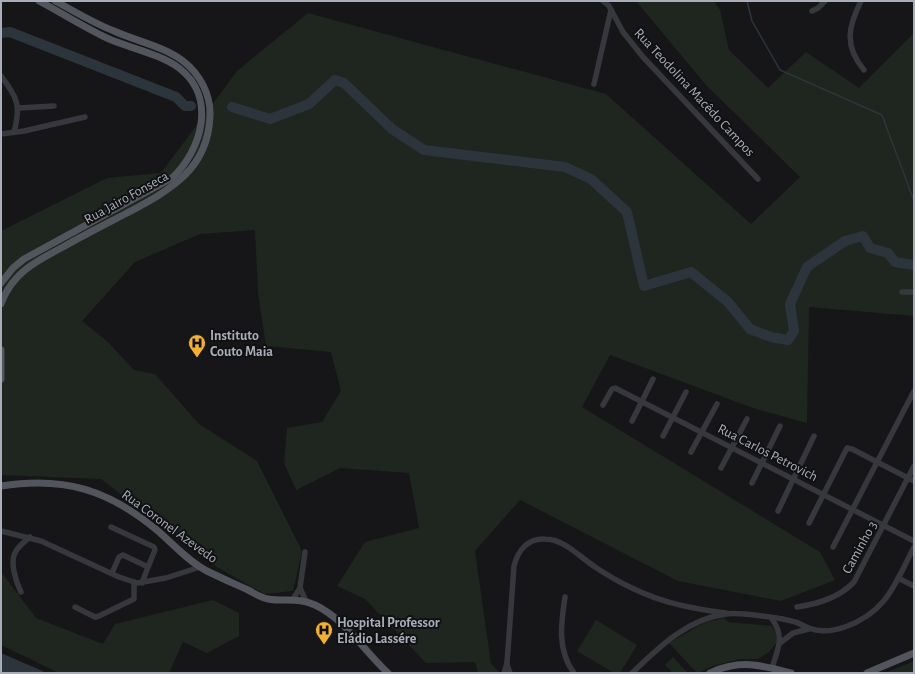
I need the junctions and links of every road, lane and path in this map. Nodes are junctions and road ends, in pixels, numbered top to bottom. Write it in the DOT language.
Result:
graph roads {
  1 [pos="39,1"];
  2 [pos="55,1"];
  3 [pos="603,1"];
  4 [pos="825,1"];
  5 [pos="861,1"];
  6 [pos="611,10"];
  7 [pos="812,11"];
  8 [pos="864,70"];
  9 [pos="1,76"];
  10 [pos="594,84"];
  11 [pos="54,106"];
  12 [pos="19,108"];
  13 [pos="85,117"];
  14 [pos="14,132"];
  15 [pos="1,134"];
  16 [pos="758,179"];
  17 [pos="1,283"];
  18 [pos="902,292"];
  19 [pos="914,292"];
  20 [pos="1,304"];
  21 [pos="1,350"];
  22 [pos="1,379"];
  23 [pos="653,379"];
  24 [pos="914,391"];
  25 [pos="686,392"];
  26 [pos="642,402"];
  27 [pos="717,404"];
  28 [pos="603,405"];
  29 [pos="672,417"];
  30 [pos="747,419"];
  31 [pos="632,421"];
  32 [pos="780,426"];
  33 [pos="702,432"];
  34 [pos="663,436"];
  35 [pos="814,436"];
  36 [pos="733,447"];
  37 [pos="691,452"];
  38 [pos="878,462"];
  39 [pos="762,463"];
  40 [pos="914,466"];
  41 [pos="721,468"];
  42 [pos="793,478"];
  43 [pos="911,479"];
  44 [pos="752,483"];
  45 [pos="1,486"];
  46 [pos="823,494"];
  47 [pos="853,509"];
  48 [pos="778,511"];
  49 [pos="808,523"];
  50 [pos="885,525"];
  51 [pos="111,527"];
  52 [pos="1,531"];
  53 [pos="30,537"];
  54 [pos="914,541"];
  55 [pos="833,547"];
  56 [pos="914,547"];
  57 [pos="305,552"];
  58 [pos="148,567"];
  59 [pos="200,567"];
  60 [pos="112,573"];
  61 [pos="898,578"];
  62 [pos="134,582"];
  63 [pos="142,583"];
  64 [pos="914,586"];
  65 [pos="300,588"];
  66 [pos="21,592"];
  67 [pos="565,597"];
  68 [pos="293,599"];
  69 [pos="306,601"];
  70 [pos="75,607"];
  71 [pos="797,607"];
  72 [pos="726,613"];
  73 [pos="772,619"];
  74 [pos="809,628"];
  75 [pos="780,643"];
  76 [pos="914,653"];
  77 [pos="507,663"];
  78 [pos="772,668"];
  79 [pos="388,673"];
  80 [pos="504,673"];
  81 [pos="510,673"];
  82 [pos="574,673"];
  83 [pos="632,673"];
  84 [pos="710,673"];
  85 [pos="791,673"];
  86 [pos="867,673"];
  1 -- 17 [label="main road, Rua Jairo Fonseca"];
  2 -- 20 [label="main road, Rua Jairo Fonseca"];
  3 -- 6 [label="street, Rua Teodolina Macêdo Campos"];
  4 -- 7 [label="street"];
  5 -- 8 [label="street"];
  6 -- 10 [label="street"];
  6 -- 16 [label="street, Rua Teodolina Macêdo Campos"];
  9 -- 12 [label="street"];
  11 -- 12 [label="street"];
  12 -- 14 [label="street"];
  13 -- 14 [label="street"];
  14 -- 15 [label="street"];
  18 -- 19 [label="street"];
  21 -- 22 [label="main road"];
  23 -- 26 [label="street"];
  24 -- 38 [label="street"];
  25 -- 29 [label="street"];
  26 -- 28 [label="street, Rua Carlos Petrovich"];
  26 -- 29 [label="street, Rua Carlos Petrovich"];
  26 -- 31 [label="street"];
  27 -- 33 [label="street"];
  29 -- 33 [label="street, Rua Carlos Petrovich"];
  29 -- 34 [label="street"];
  30 -- 36 [label="street"];
  32 -- 39 [label="street"];
  33 -- 36 [label="street, Rua Carlos Petrovich"];
  33 -- 37 [label="street"];
  35 -- 42 [label="street"];
  36 -- 39 [label="street, Rua Carlos Petrovich"];
  36 -- 41 [label="street"];
  38 -- 43 [label="street"];
  38 -- 46 [label="street"];
  38 -- 47 [label="street"];
  39 -- 42 [label="street, Rua Carlos Petrovich"];
  39 -- 44 [label="street"];
  40 -- 43 [label="street, Caminho 3"];
  42 -- 46 [label="street, Rua Carlos Petrovich"];
  42 -- 48 [label="street"];
  43 -- 50 [label="street, Caminho 3"];
  45 -- 59 [label="main road, Rua Coronel Azevedo"];
  46 -- 47 [label="street, Rua Carlos Petrovich"];
  46 -- 49 [label="street"];
  47 -- 50 [label="street, Rua Carlos Petrovich"];
  47 -- 55 [label="street"];
  50 -- 54 [label="street, Rua Carlos Petrovich"];
  50 -- 71 [label="street, Caminho 3"];
  51 -- 58 [label="street"];
  52 -- 53 [label="street"];
  53 -- 60 [label="street"];
  53 -- 66 [label="street"];
  56 -- 61 [label="street"];
  57 -- 65 [label="street"];
  58 -- 60 [label="street"];
  58 -- 63 [label="street"];
  59 -- 63 [label="street"];
  59 -- 68 [label="main road, Rua Coronel Azevedo"];
  60 -- 62 [label="street"];
  61 -- 64 [label="street"];
  61 -- 74 [label="street"];
  62 -- 63 [label="street"];
  62 -- 70 [label="street"];
  65 -- 68 [label="street"];
  65 -- 69 [label="street"];
  67 -- 82 [label="street"];
  68 -- 69 [label="main road, Rua Coronel Azevedo"];
  69 -- 79 [label="main road, Rua Coronel Azevedo"];
  72 -- 73 [label="street"];
  72 -- 77 [label="street"];
  72 -- 83 [label="street"];
  73 -- 74 [label="street"];
  73 -- 75 [label="street"];
  74 -- 75 [label="street"];
  75 -- 78 [label="street"];
  76 -- 86 [label="main road"];
  77 -- 80 [label="street"];
  77 -- 81 [label="street"];
  78 -- 84 [label="main road"];
  78 -- 85 [label="main road"];
}
